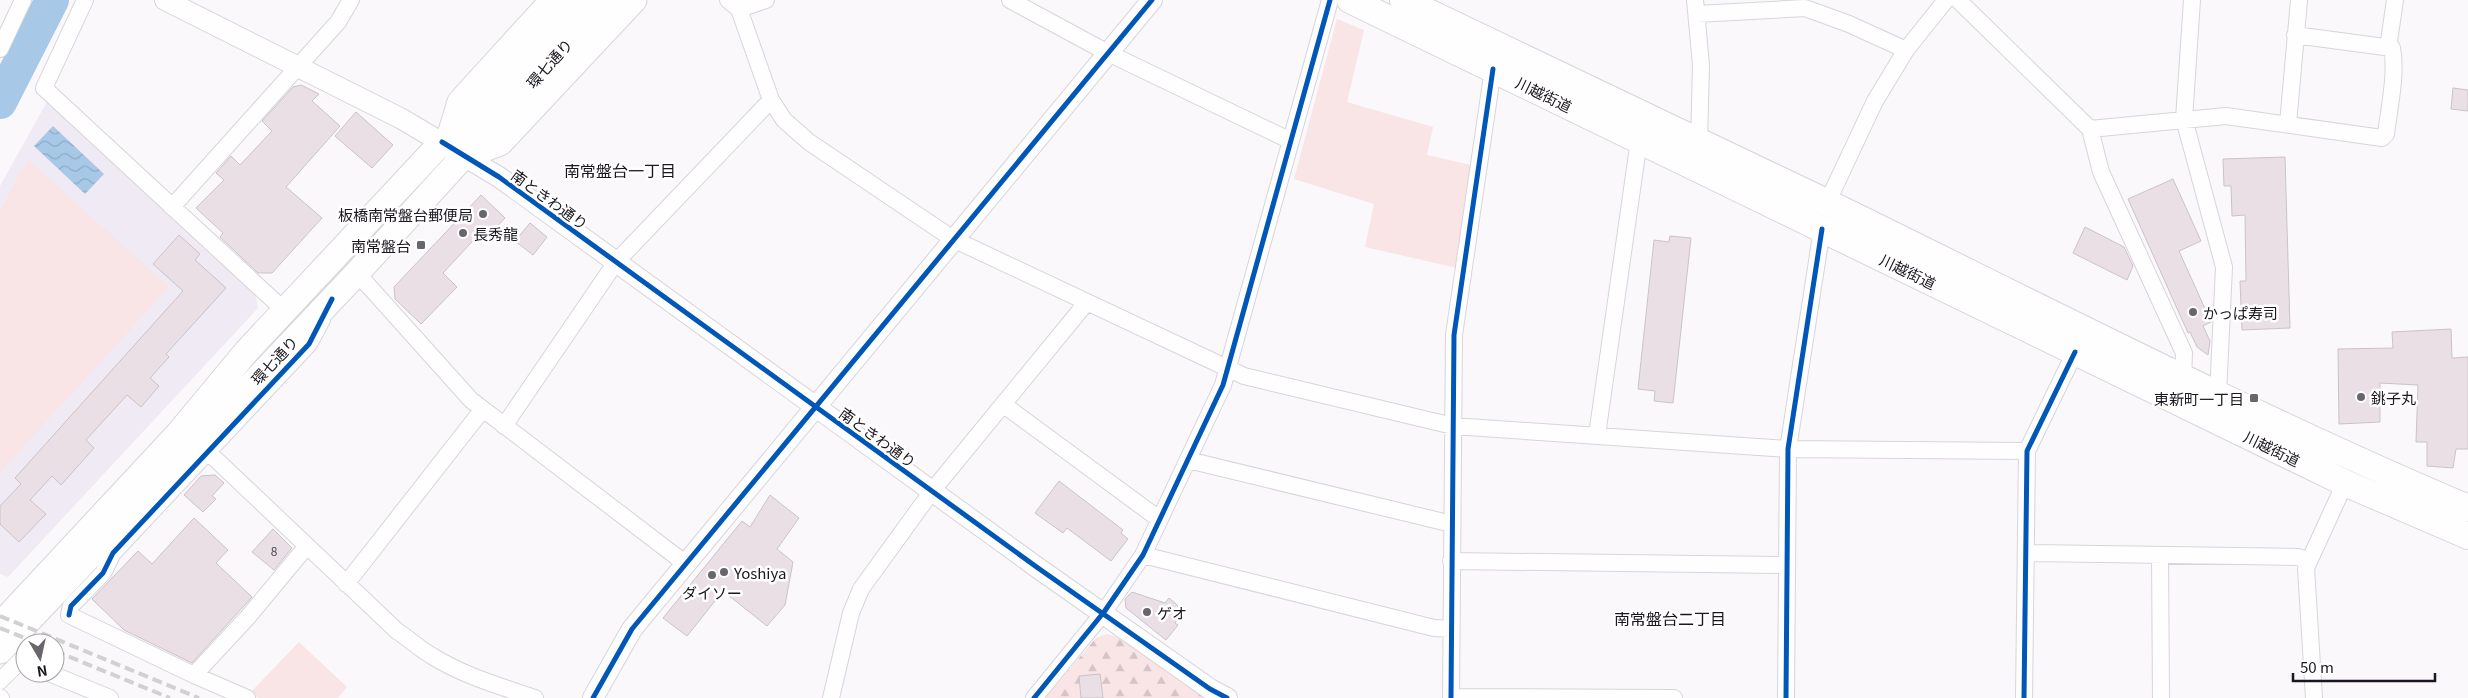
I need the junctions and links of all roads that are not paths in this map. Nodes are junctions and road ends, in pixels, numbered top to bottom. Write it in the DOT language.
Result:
graph roads {
  1 [pos="23,0"];
  2 [pos="85,0"];
  3 [pos="165,0"];
  4 [pos="351,0"];
  5 [pos="580,0"];
  6 [pos="606,0"];
  7 [pos="634,0"];
  8 [pos="766,0"];
  9 [pos="1010,0"];
  10 [pos="1152,0"];
  11 [pos="1330,0"];
  12 [pos="1350,0"];
  13 [pos="1403,0"];
  14 [pos="1946,0"];
  15 [pos="1958,0"];
  16 [pos="2192,0"];
  17 [pos="2299,0"];
  18 [pos="2395,0"];
  19 [pos="733,4"];
  20 [pos="1696,7"];
  21 [pos="563,19"];
  22 [pos="2295,35"];
  23 [pos="2388,48"];
  24 [pos="0,49"];
  25 [pos="1906,50"];
  26 [pos="1108,53"];
  27 [pos="298,67"];
  28 [pos="1493,69"];
  29 [pos="771,100"];
  30 [pos="2184,119"];
  31 [pos="2288,124"];
  32 [pos="2090,129"];
  33 [pos="446,138"];
  34 [pos="1639,140"];
  35 [pos="1291,141"];
  36 [pos="1699,142"];
  37 [pos="466,155"];
  38 [pos="1827,203"];
  39 [pos="172,207"];
  40 [pos="1822,229"];
  41 [pos="953,239"];
  42 [pos="616,262"];
  43 [pos="357,273"];
  44 [pos="332,299"];
  45 [pos="1087,302"];
  46 [pos="285,311"];
  47 [pos="2074,352"];
  48 [pos="1228,369"];
  49 [pos="2184,380"];
  50 [pos="2218,394"];
  51 [pos="1004,404"];
  52 [pos="816,407"];
  53 [pos="483,410"];
  54 [pos="504,426"];
  55 [pos="1453,426"];
  56 [pos="1597,435"];
  57 [pos="1788,448"];
  58 [pos="2027,451"];
  59 [pos="208,452"];
  60 [pos="1188,460"];
  61 [pos="2345,483"];
  62 [pos="932,492"];
  63 [pos="2468,508"];
  64 [pos="1159,519"];
  65 [pos="1452,524"];
  66 [pos="2468,536"];
  67 [pos="306,547"];
  68 [pos="2026,553"];
  69 [pos="1143,555"];
  70 [pos="2160,555"];
  71 [pos="1451,561"];
  72 [pos="2308,561"];
  73 [pos="686,564"];
  74 [pos="1787,565"];
  75 [pos="346,584"];
  76 [pos="1104,612"];
  77 [pos="0,625"];
  78 [pos="1451,629"];
  79 [pos="0,652"];
  80 [pos="15,666"];
  81 [pos="194,675"];
  82 [pos="65,680"];
  83 [pos="0,681"];
  84 [pos="110,698"];
  85 [pos="248,698"];
  86 [pos="535,698"];
  87 [pos="593,698"];
  88 [pos="831,698"];
  89 [pos="1034,698"];
  90 [pos="1227,698"];
  91 [pos="1450,698"];
  92 [pos="1674,698"];
  93 [pos="1786,698"];
  94 [pos="2024,698"];
  95 [pos="2161,698"];
  96 [pos="2314,698"];
  1 -- 24 [label="street"];
  2 -- 39 [label="street"];
  3 -- 27 [label="street, 南ときわ通り"];
  4 -- 27 [label="street"];
  5 -- 21 [label="main road, 環七通り"];
  6 -- 21 [label="main road, 環七通り"];
  7 -- 37 [label="main road"];
  8 -- 19 [label="street"];
  9 -- 26 [label="street"];
  10 -- 26 [label="street"];
  11 -- 35 [label="street"];
  12 -- 28 [label="highway, 川越街道"];
  13 -- 36 [label="highway, 川越街道"];
  14 -- 25 [label="street"];
  15 -- 32 [label="street"];
  16 -- 30 [label="street"];
  17 -- 22 [label="street"];
  18 -- 23 [label="street"];
  19 -- 29 [label="street"];
  20 -- 25 [label="street"];
  20 -- 36 [label="street"];
  21 -- 33 [label="main road"];
  21 -- 37 [label="main road, 環七通り"];
  22 -- 23 [label="street"];
  22 -- 31 [label="street"];
  23 -- 31 [label="street"];
  25 -- 38 [label="street"];
  26 -- 35 [label="street"];
  26 -- 41 [label="street"];
  27 -- 33 [label="street, 南ときわ通り"];
  27 -- 39 [label="street"];
  28 -- 34 [label="highway, 川越街道"];
  28 -- 55 [label="street"];
  29 -- 41 [label="street"];
  29 -- 42 [label="street"];
  30 -- 31 [label="street"];
  30 -- 32 [label="street"];
  30 -- 50 [label="street"];
  32 -- 49 [label="street"];
  33 -- 37 [label="street, 南ときわ通り"];
  33 -- 46 [label="main road, 環七通り"];
  34 -- 40 [label="highway, 川越街道"];
  34 -- 56 [label="street"];
  35 -- 48 [label="street"];
  36 -- 38 [label="highway, 川越街道"];
  37 -- 42 [label="street, 南ときわ通り"];
  37 -- 43 [label="main road, 環七通り"];
  38 -- 49 [label="highway, 川越街道"];
  39 -- 46 [label="street"];
  40 -- 47 [label="highway, 川越街道"];
  40 -- 57 [label="street"];
  41 -- 45 [label="street"];
  41 -- 52 [label="street"];
  42 -- 52 [label="street, 南ときわ通り"];
  42 -- 54 [label="street"];
  43 -- 44 [label="main road, 環七通り"];
  43 -- 53 [label="street"];
  44 -- 59 [label="street"];
  44 -- 79 [label="main road, 環七通り"];
  45 -- 48 [label="street"];
  45 -- 51 [label="street"];
  46 -- 77 [label="main road, 環七通り"];
  47 -- 58 [label="street"];
  47 -- 61 [label="highway, 川越街道"];
  48 -- 55 [label="street"];
  48 -- 60 [label="street"];
  49 -- 50 [label="highway, 川越街道"];
  50 -- 63 [label="highway, 川越街道"];
  51 -- 62 [label="street"];
  51 -- 64 [label="street"];
  52 -- 62 [label="street, 南ときわ通り"];
  52 -- 73 [label="street"];
  53 -- 54 [label="street"];
  53 -- 75 [label="street"];
  54 -- 73 [label="street"];
  55 -- 56 [label="street"];
  55 -- 65 [label="street"];
  56 -- 57 [label="street"];
  57 -- 58 [label="street"];
  57 -- 74 [label="street"];
  58 -- 68 [label="street"];
  59 -- 67 [label="street"];
  59 -- 81 [label="street"];
  60 -- 64 [label="street"];
  60 -- 65 [label="street"];
  61 -- 66 [label="highway, 川越街道"];
  61 -- 72 [label="street"];
  62 -- 76 [label="street, 南ときわ通り"];
  62 -- 88 [label="street"];
  64 -- 69 [label="street"];
  65 -- 71 [label="street"];
  67 -- 75 [label="street"];
  67 -- 81 [label="street"];
  68 -- 70 [label="street"];
  68 -- 94 [label="street"];
  69 -- 76 [label="street"];
  69 -- 78 [label="street"];
  70 -- 72 [label="street"];
  70 -- 95 [label="street"];
  71 -- 74 [label="street"];
  71 -- 78 [label="street"];
  72 -- 96 [label="street"];
  73 -- 87 [label="street"];
  74 -- 93 [label="street"];
  75 -- 86 [label="street"];
  76 -- 89 [label="street"];
  76 -- 90 [label="street, 南ときわ通り"];
  78 -- 91 [label="street"];
  80 -- 83 [label="street"];
  81 -- 85 [label="street"];
  82 -- 84 [label="street"];
  91 -- 92 [label="street"];
}
